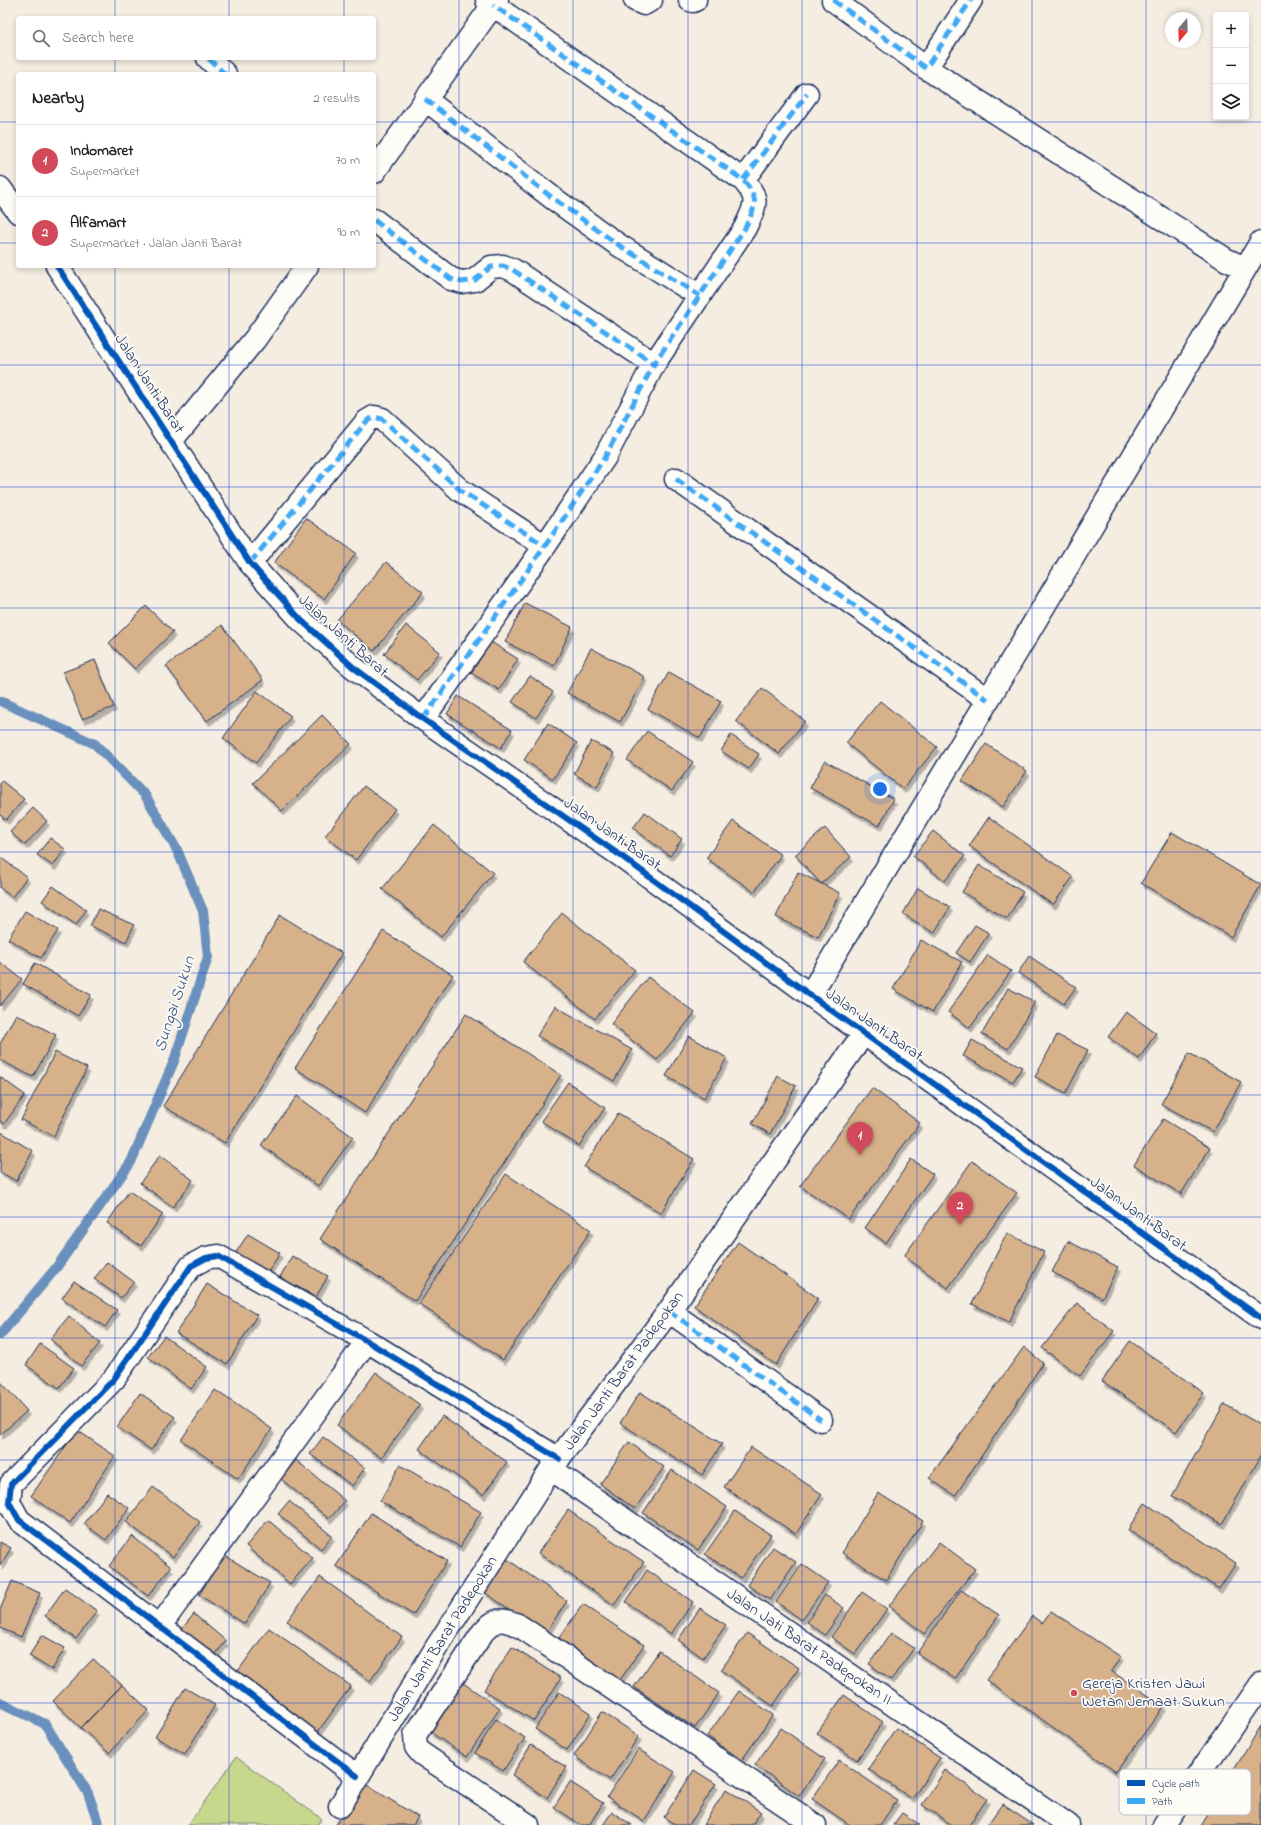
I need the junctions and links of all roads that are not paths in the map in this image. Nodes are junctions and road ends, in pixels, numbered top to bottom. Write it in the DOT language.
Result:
graph roads {
  1 [pos="635,0"];
  2 [pos="651,0"];
  3 [pos="690,0"];
  4 [pos="695,0"];
  5 [pos="971,0"];
  6 [pos="838,1"];
  7 [pos="492,2"];
  8 [pos="210,60"];
  9 [pos="926,68"];
  10 [pos="223,72"];
  11 [pos="807,94"];
  12 [pos="425,99"];
  13 [pos="376,169"];
  14 [pos="743,180"];
  15 [pos="0,188"];
  16 [pos="16,209"];
  17 [pos="376,222"];
  18 [pos="1261,242"];
  19 [pos="58,268"];
  20 [pos="306,268"];
  21 [pos="1245,268"];
  22 [pos="700,296"];
  23 [pos="654,364"];
  24 [pos="171,441"];
  25 [pos="676,479"];
  26 [pos="545,546"];
  27 [pos="250,563"];
  28 [pos="988,700"];
  29 [pos="423,719"];
  30 [pos="810,995"];
  31 [pos="864,1033"];
  32 [pos="669,1311"];
  33 [pos="1261,1318"];
  34 [pos="366,1341"];
  35 [pos="821,1420"];
  36 [pos="555,1464"];
  37 [pos="160,1626"];
  38 [pos="1261,1684"];
  39 [pos="1203,1769"];
  40 [pos="357,1776"];
  41 [pos="340,1806"];
  42 [pos="1171,1815"];
  43 [pos="528,1825"];
  44 [pos="815,1825"];
  45 [pos="1068,1825"];
  46 [pos="1164,1825"];
  1 -- 2 [label="street"];
  3 -- 4 [label="street"];
  5 -- 9 [label="street"];
  6 -- 9 [label="street"];
  7 -- 12 [label="street"];
  7 -- 14 [label="street"];
  8 -- 10 [label="street"];
  9 -- 21 [label="street"];
  11 -- 14 [label="street"];
  12 -- 13 [label="street"];
  12 -- 22 [label="street"];
  14 -- 22 [label="street"];
  15 -- 16 [label="street"];
  17 -- 23 [label="street"];
  18 -- 21 [label="street"];
  19 -- 24 [label="street, Jalan Janti Barat"];
  20 -- 24 [label="street"];
  21 -- 28 [label="street"];
  22 -- 23 [label="street"];
  23 -- 26 [label="street"];
  24 -- 27 [label="street, Jalan Janti Barat"];
  25 -- 28 [label="street"];
  26 -- 27 [label="street"];
  26 -- 29 [label="street"];
  27 -- 29 [label="street, Jalan Janti Barat"];
  28 -- 30 [label="street"];
  29 -- 30 [label="street, Jalan Janti Barat"];
  30 -- 31 [label="street, Jalan Janti Barat"];
  31 -- 32 [label="street, Jalan Janti Barat Padepokan"];
  31 -- 33 [label="street, Jalan Janti Barat"];
  32 -- 35 [label="street"];
  32 -- 36 [label="street, Jalan Janti Barat Padepokan"];
  34 -- 36 [label="street, Jalan Jati Barat Padepokan II"];
  34 -- 37 [label="street"];
  34 -- 37 [label="street, Jalan Jati Barat Padepokan II"];
  36 -- 40 [label="street, Jalan Janti Barat Padepokan"];
  36 -- 45 [label="street, Jalan Jati Barat Padepokan II"];
  37 -- 40 [label="street, Jalan Jati Barat Padepokan II"];
  38 -- 39 [label="street"];
  40 -- 41 [label="street, Jalan Janti Barat Padepokan"];
  42 -- 46 [label="street"];
  43 -- 44 [label="street"];
}
